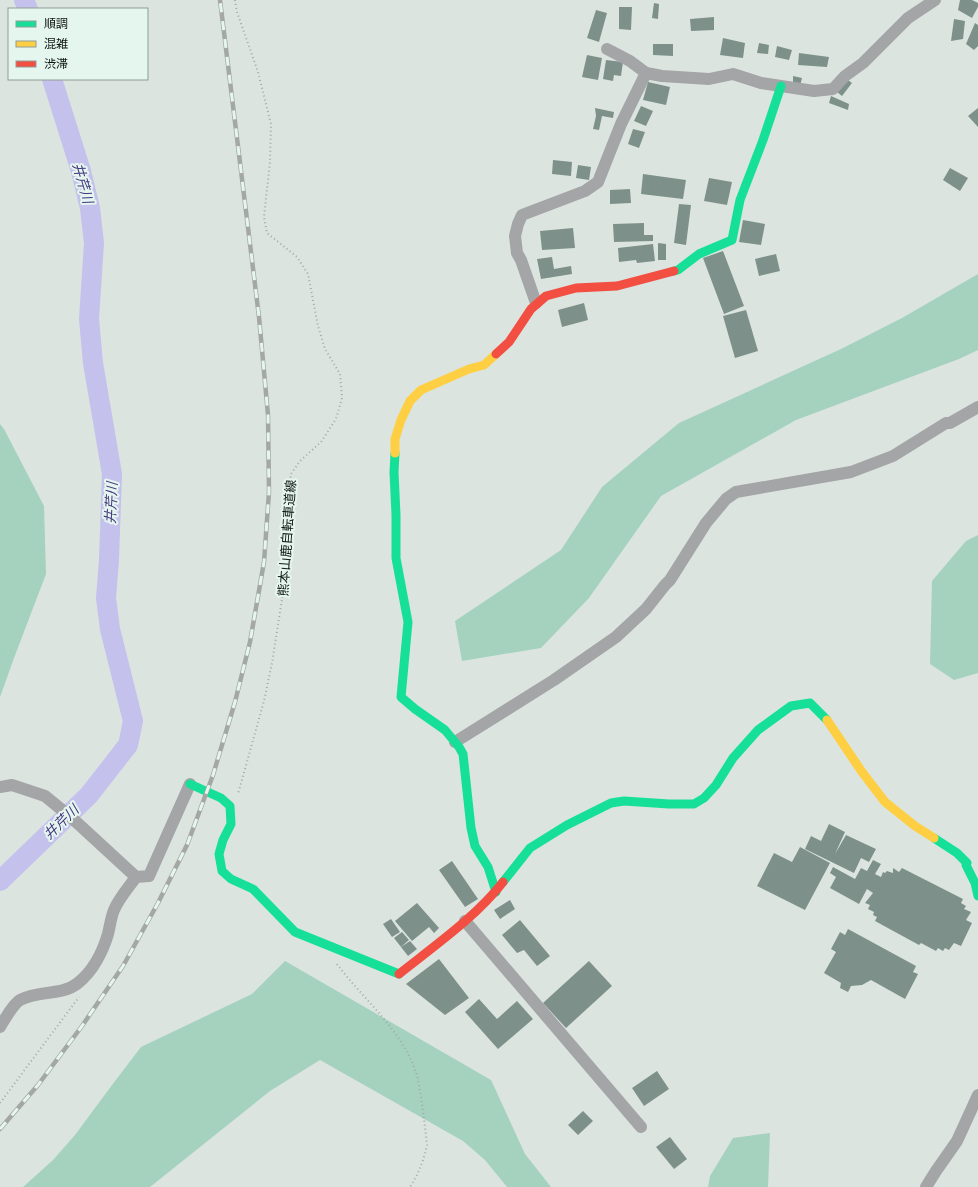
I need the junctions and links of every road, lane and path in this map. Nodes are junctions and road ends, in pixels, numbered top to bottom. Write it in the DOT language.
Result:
graph roads {
  1 [pos="235,0"];
  2 [pos="935,0"];
  3 [pos="607,49"];
  4 [pos="646,73"];
  5 [pos="781,86"];
  6 [pos="536,303"];
  7 [pos="978,407"];
  8 [pos="455,742"];
  9 [pos="190,784"];
  10 [pos="0,787"];
  11 [pos="230,806"];
  12 [pos="136,877"];
  13 [pos="496,892"];
  14 [pos="978,896"];
  15 [pos="465,921"];
  16 [pos="336,963"];
  17 [pos="0,1027"];
  18 [pos="978,1095"];
  19 [pos="641,1127"];
  20 [pos="410,1187"];
  21 [pos="926,1187"];
  1 -- 11 [label="path, 熊本山鹿自転車道線"];
  2 -- 5 [label="street"];
  3 -- 4 [label="street"];
  4 -- 5 [label="street"];
  4 -- 6 [label="street"];
  5 -- 6 [label="street"];
  6 -- 8 [label="street"];
  7 -- 8 [label="street"];
  8 -- 13 [label="street"];
  9 -- 11 [label="street"];
  9 -- 12 [label="street"];
  10 -- 12 [label="street"];
  11 -- 15 [label="street"];
  12 -- 17 [label="street"];
  13 -- 14 [label="street"];
  13 -- 15 [label="street"];
  15 -- 19 [label="street"];
  16 -- 20 [label="path"];
  18 -- 21 [label="street"];
}
